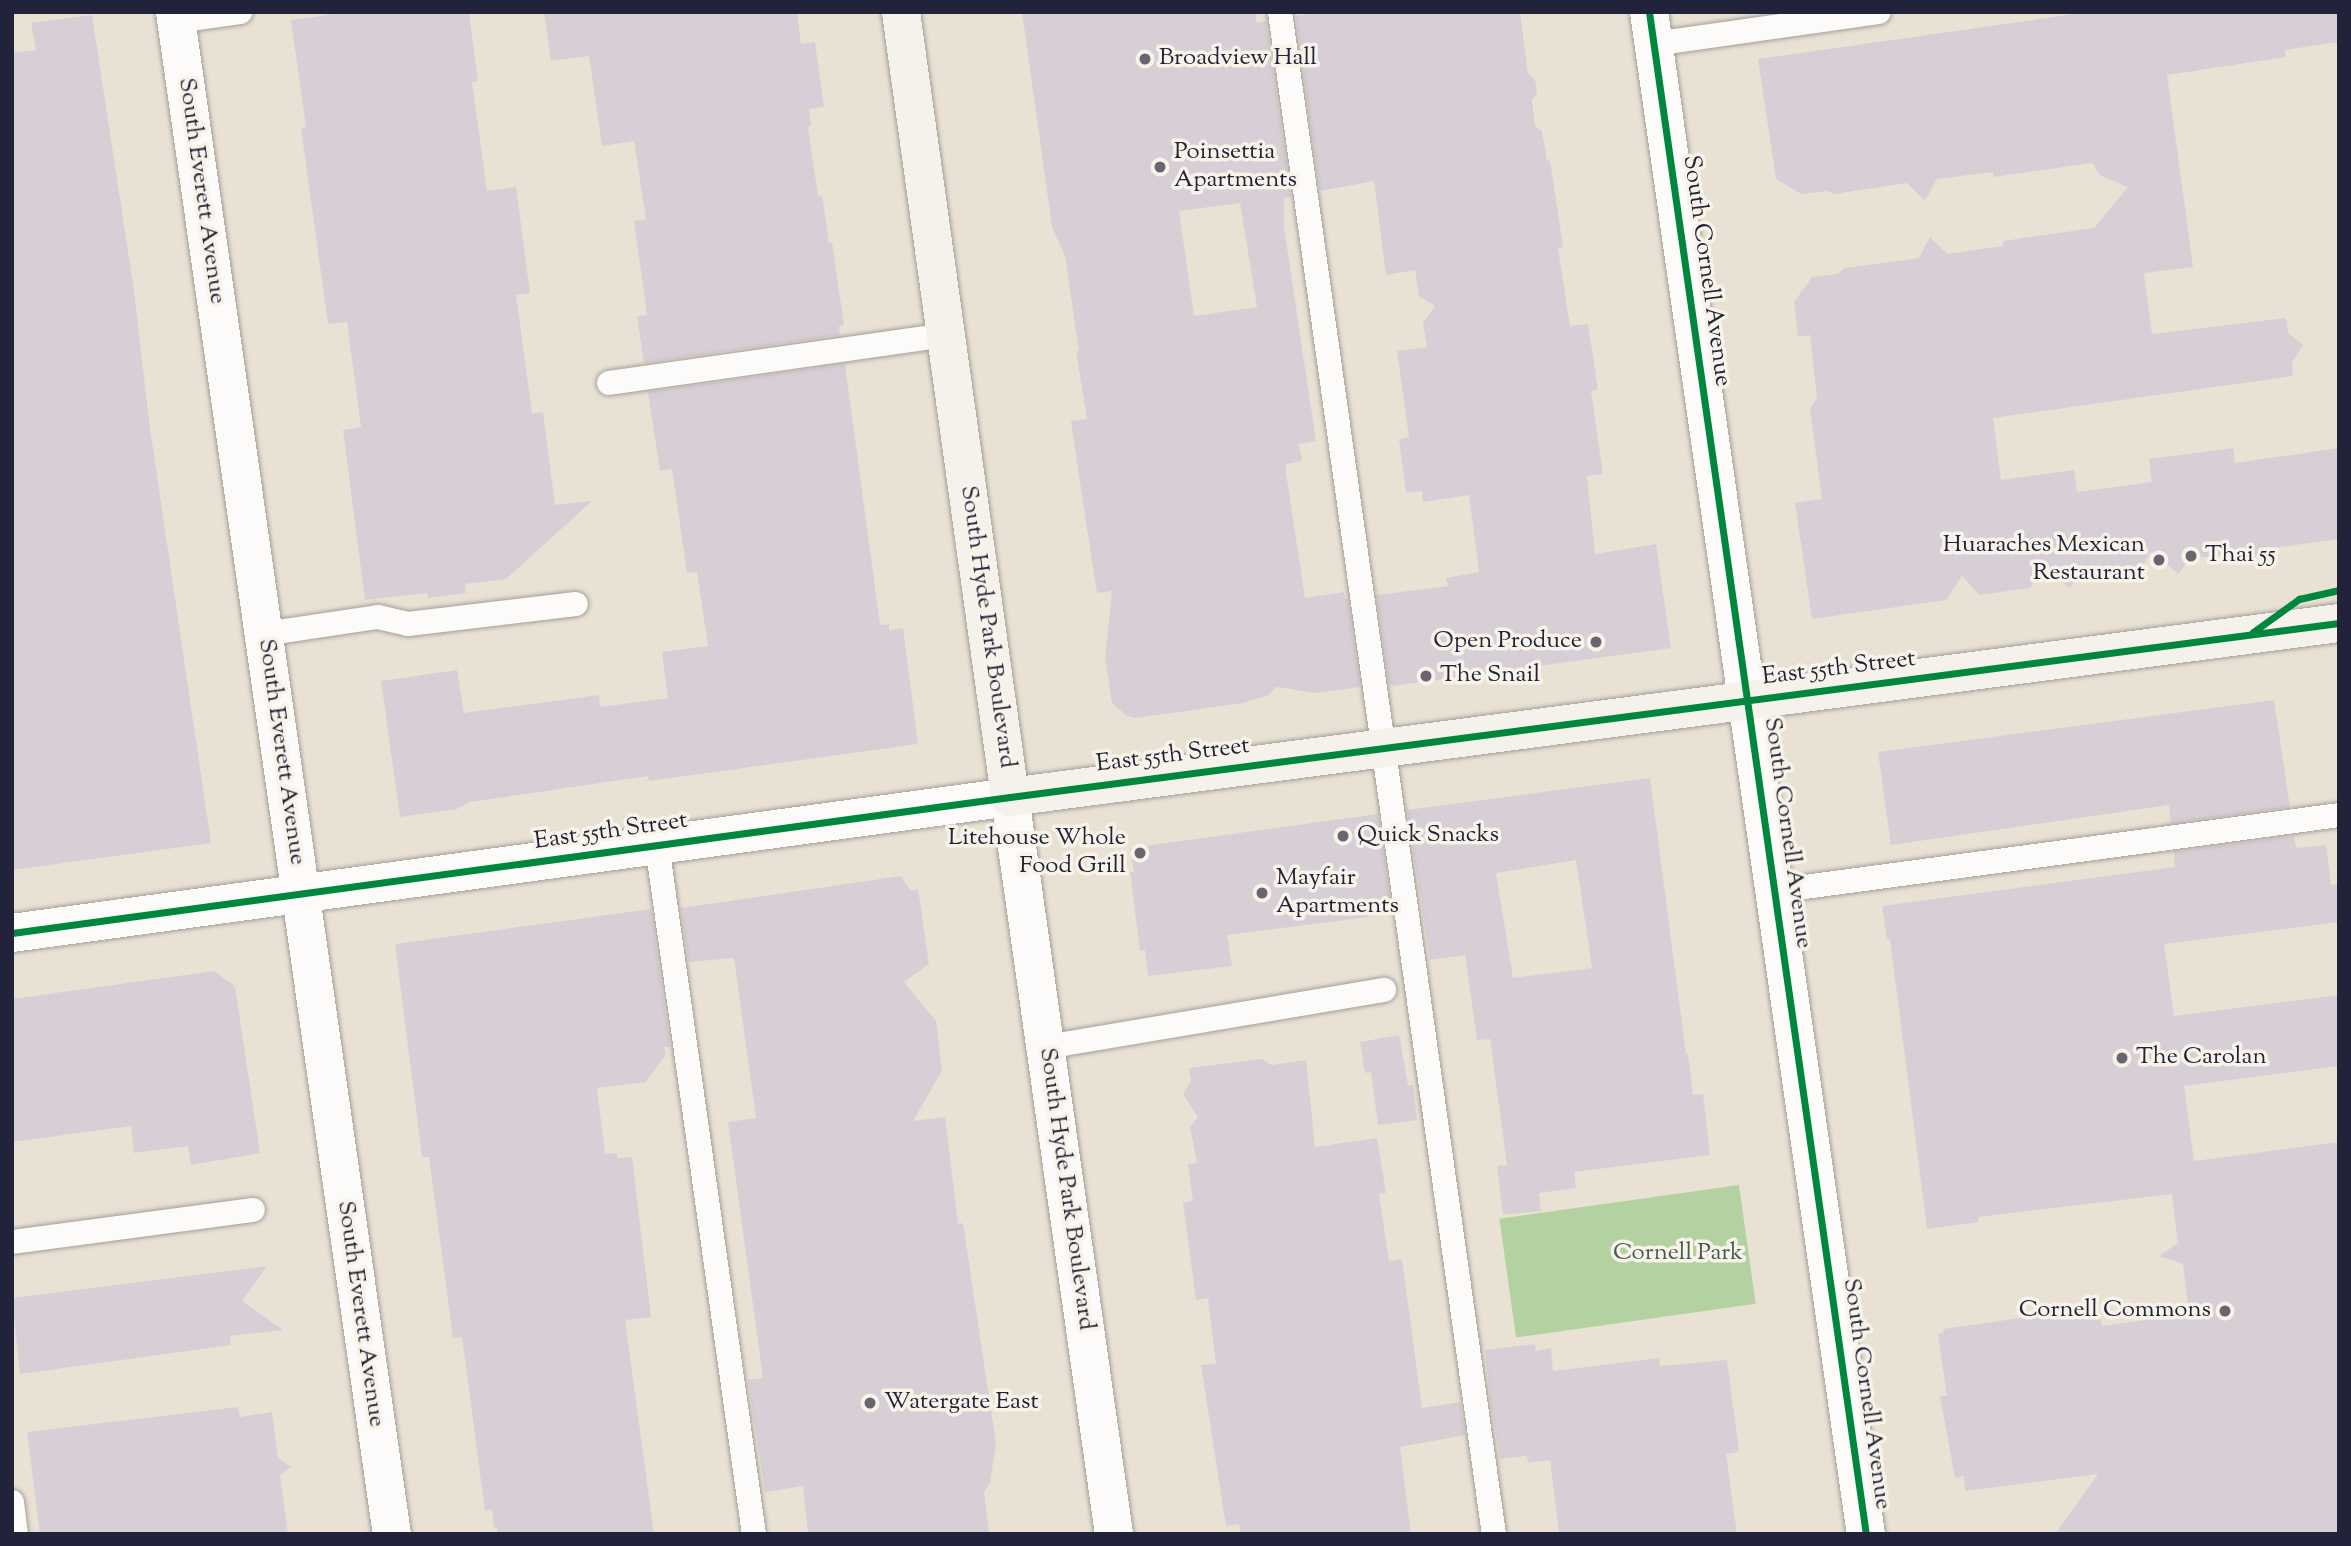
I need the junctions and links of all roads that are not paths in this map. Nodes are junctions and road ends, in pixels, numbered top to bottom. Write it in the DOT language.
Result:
graph roads {
  1 [pos="240,12"];
  2 [pos="901,12"];
  3 [pos="1280,12"];
  4 [pos="1879,12"];
  5 [pos="176,17"];
  6 [pos="1651,28"];
  7 [pos="946,335"];
  8 [pos="610,383"];
  9 [pos="576,604"];
  10 [pos="2339,623"];
  11 [pos="264,634"];
  12 [pos="1749,700"];
  13 [pos="1385,748"];
  14 [pos="1010,797"];
  15 [pos="2339,815"];
  16 [pos="657,845"];
  17 [pos="1775,891"];
  18 [pos="301,893"];
  19 [pos="12,933"];
  20 [pos="1384,990"];
  21 [pos="1046,1047"];
  22 [pos="253,1210"];
  23 [pos="12,1242"];
  24 [pos="12,1502"];
  25 [pos="16,1534"];
  26 [pos="392,1534"];
  27 [pos="754,1534"];
  28 [pos="1114,1534"];
  29 [pos="1494,1534"];
  30 [pos="1866,1534"];
  1 -- 5 [label="lane"];
  2 -- 7 [label="main road, South Hyde Park Boulevard"];
  3 -- 13 [label="lane"];
  4 -- 6 [label="lane"];
  5 -- 11 [label="street, South Everett Avenue"];
  6 -- 12 [label="street, South Cornell Avenue"];
  7 -- 8 [label="lane"];
  7 -- 14 [label="main road, South Hyde Park Boulevard"];
  9 -- 11 [label="lane"];
  10 -- 12 [label="main road, East 55th Street"];
  11 -- 18 [label="street, South Everett Avenue"];
  12 -- 13 [label="main road, East 55th Street"];
  12 -- 17 [label="street, South Cornell Avenue"];
  13 -- 14 [label="main road, East 55th Street"];
  13 -- 29 [label="lane"];
  14 -- 16 [label="street, East 55th Street"];
  14 -- 21 [label="street, South Hyde Park Boulevard"];
  15 -- 17 [label="lane"];
  16 -- 18 [label="street, East 55th Street"];
  16 -- 27 [label="lane"];
  17 -- 30 [label="street, South Cornell Avenue"];
  18 -- 19 [label="street, East 55th Street"];
  18 -- 26 [label="street, South Everett Avenue"];
  20 -- 21 [label="lane"];
  21 -- 28 [label="street, South Hyde Park Boulevard"];
  22 -- 23 [label="lane"];
  24 -- 25 [label="lane"];
}
